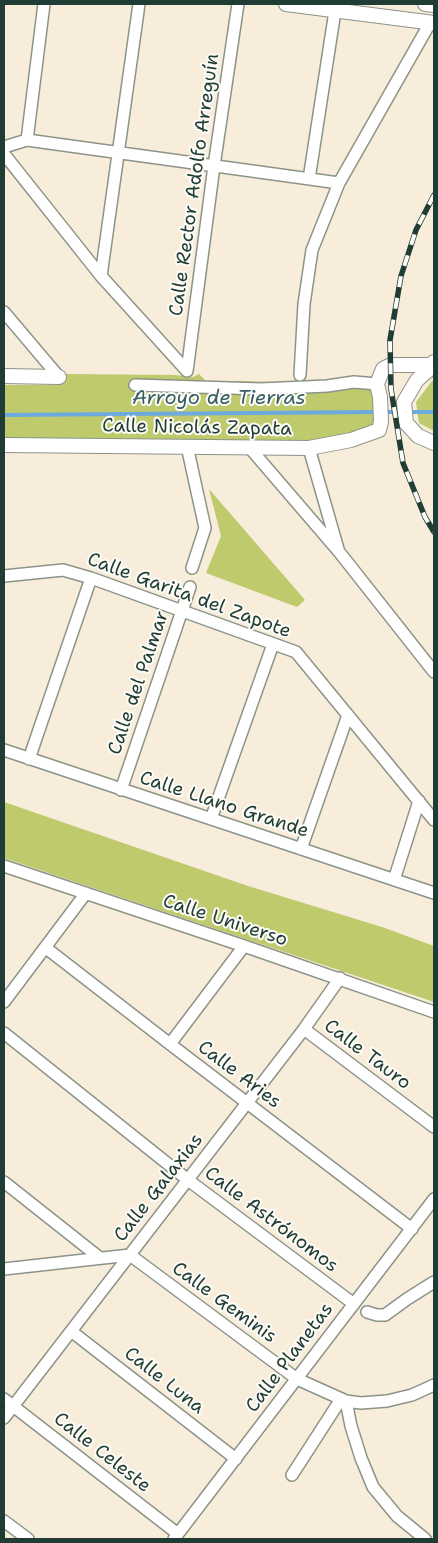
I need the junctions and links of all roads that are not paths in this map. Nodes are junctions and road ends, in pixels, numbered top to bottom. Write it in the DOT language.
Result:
graph roads {
  1 [pos="44,4"];
  2 [pos="139,4"];
  3 [pos="238,4"];
  4 [pos="286,4"];
  5 [pos="425,4"];
  6 [pos="434,5"];
  7 [pos="335,10"];
  8 [pos="432,23"];
  9 [pos="27,140"];
  10 [pos="4,147"];
  11 [pos="119,153"];
  12 [pos="4,154"];
  13 [pos="214,166"];
  14 [pos="309,179"];
  15 [pos="340,183"];
  16 [pos="101,276"];
  17 [pos="4,312"];
  18 [pos="434,364"];
  19 [pos="300,375"];
  20 [pos="4,376"];
  21 [pos="60,376"];
  22 [pos="135,385"];
  23 [pos="378,391"];
  24 [pos="434,443"];
  25 [pos="4,445"];
  26 [pos="187,446"];
  27 [pos="250,447"];
  28 [pos="309,448"];
  29 [pos="340,553"];
  30 [pos="192,568"];
  31 [pos="4,576"];
  32 [pos="91,578"];
  33 [pos="190,586"];
  34 [pos="182,610"];
  35 [pos="273,644"];
  36 [pos="434,672"];
  37 [pos="348,715"];
  38 [pos="4,750"];
  39 [pos="29,759"];
  40 [pos="121,790"];
  41 [pos="419,802"];
  42 [pos="211,819"];
  43 [pos="434,820"];
  44 [pos="301,849"];
  45 [pos="4,866"];
  46 [pos="394,880"];
  47 [pos="86,893"];
  48 [pos="434,893"];
  49 [pos="244,946"];
  50 [pos="46,948"];
  51 [pos="340,978"];
  52 [pos="4,1002"];
  53 [pos="434,1012"];
  54 [pos="304,1029"];
  55 [pos="4,1033"];
  56 [pos="170,1044"];
  57 [pos="246,1103"];
  58 [pos="434,1127"];
  59 [pos="188,1180"];
  60 [pos="4,1182"];
  61 [pos="434,1199"];
  62 [pos="412,1228"];
  63 [pos="130,1255"];
  64 [pos="100,1258"];
  65 [pos="4,1269"];
  66 [pos="434,1282"];
  67 [pos="354,1304"];
  68 [pos="367,1312"];
  69 [pos="71,1331"];
  70 [pos="297,1379"];
  71 [pos="434,1386"];
  72 [pos="343,1400"];
  73 [pos="8,1402"];
  74 [pos="4,1418"];
  75 [pos="236,1459"];
  76 [pos="292,1475"];
  77 [pos="4,1521"];
  78 [pos="176,1537"];
  79 [pos="28,1539"];
  80 [pos="425,1539"];
  1 -- 9 [label="street"];
  2 -- 11 [label="street"];
  3 -- 13 [label="street, Calle Rector Adolfo Arreguín"];
  4 -- 7 [label="street"];
  5 -- 6 [label="street"];
  7 -- 8 [label="street"];
  7 -- 14 [label="street"];
  8 -- 15 [label="street"];
  9 -- 10 [label="street"];
  9 -- 11 [label="street"];
  11 -- 13 [label="street"];
  11 -- 16 [label="street"];
  12 -- 16 [label="street"];
  13 -- 14 [label="street"];
  13 -- 16 [label="street, Calle Rector Adolfo Arreguín"];
  14 -- 15 [label="street"];
  15 -- 19 [label="street"];
  17 -- 21 [label="street"];
  18 -- 23 [label="street"];
  18 -- 24 [label="street"];
  20 -- 21 [label="street"];
  22 -- 23 [label="street"];
  23 -- 28 [label="street, Calle Nicolás Zapata"];
  25 -- 26 [label="street, Calle Nicolás Zapata"];
  26 -- 27 [label="street, Calle Nicolás Zapata"];
  26 -- 30 [label="street"];
  27 -- 28 [label="street, Calle Nicolás Zapata"];
  27 -- 29 [label="street"];
  28 -- 29 [label="street"];
  29 -- 36 [label="street"];
  31 -- 32 [label="street, Calle Garita del Zapote"];
  32 -- 34 [label="street, Calle Garita del Zapote"];
  32 -- 39 [label="street"];
  33 -- 34 [label="street, Calle del Palmar"];
  34 -- 35 [label="street, Calle Garita del Zapote"];
  34 -- 40 [label="street, Calle del Palmar"];
  35 -- 37 [label="street, Calle Garita del Zapote"];
  35 -- 42 [label="street"];
  37 -- 41 [label="street, Calle Garita del Zapote"];
  37 -- 44 [label="street"];
  38 -- 39 [label="street, Calle Llano Grande"];
  39 -- 40 [label="street, Calle Llano Grande"];
  40 -- 42 [label="street, Calle Llano Grande"];
  41 -- 43 [label="street, Calle Garita del Zapote"];
  41 -- 46 [label="street"];
  42 -- 44 [label="street, Calle Llano Grande"];
  44 -- 46 [label="street, Calle Llano Grande"];
  45 -- 47 [label="street, Calle Universo"];
  46 -- 48 [label="street, Calle Llano Grande"];
  47 -- 49 [label="street, Calle Universo"];
  47 -- 50 [label="street"];
  49 -- 51 [label="street, Calle Universo"];
  49 -- 56 [label="street"];
  50 -- 52 [label="street"];
  50 -- 56 [label="street, Calle Aries"];
  51 -- 53 [label="street, Calle Universo"];
  51 -- 54 [label="street, Calle Galaxias"];
  54 -- 57 [label="street, Calle Galaxias"];
  54 -- 58 [label="street, Calle Tauro"];
  55 -- 59 [label="street, Calle Astrónomos"];
  56 -- 57 [label="street, Calle Aries"];
  57 -- 59 [label="street, Calle Galaxias"];
  57 -- 62 [label="street, Calle Aries"];
  59 -- 63 [label="street, Calle Galaxias"];
  59 -- 67 [label="street, Calle Astrónomos"];
  60 -- 64 [label="street"];
  61 -- 62 [label="street, Calle Planetas"];
  62 -- 67 [label="street, Calle Planetas"];
  63 -- 64 [label="street"];
  63 -- 69 [label="street, Calle Galaxias"];
  63 -- 70 [label="street, Calle Geminis"];
  64 -- 65 [label="street"];
  66 -- 68 [label="street"];
  67 -- 70 [label="street, Calle Planetas"];
  69 -- 73 [label="street, Calle Galaxias"];
  69 -- 75 [label="street, Calle Luna"];
  70 -- 72 [label="street, Calle Geminis"];
  70 -- 75 [label="street, Calle Planetas"];
  71 -- 72 [label="street"];
  72 -- 76 [label="street"];
  72 -- 80 [label="street"];
  73 -- 74 [label="street, Calle Galaxias"];
  73 -- 78 [label="street, Calle Celeste"];
  75 -- 78 [label="street, Calle Planetas"];
  77 -- 79 [label="street"];
}
